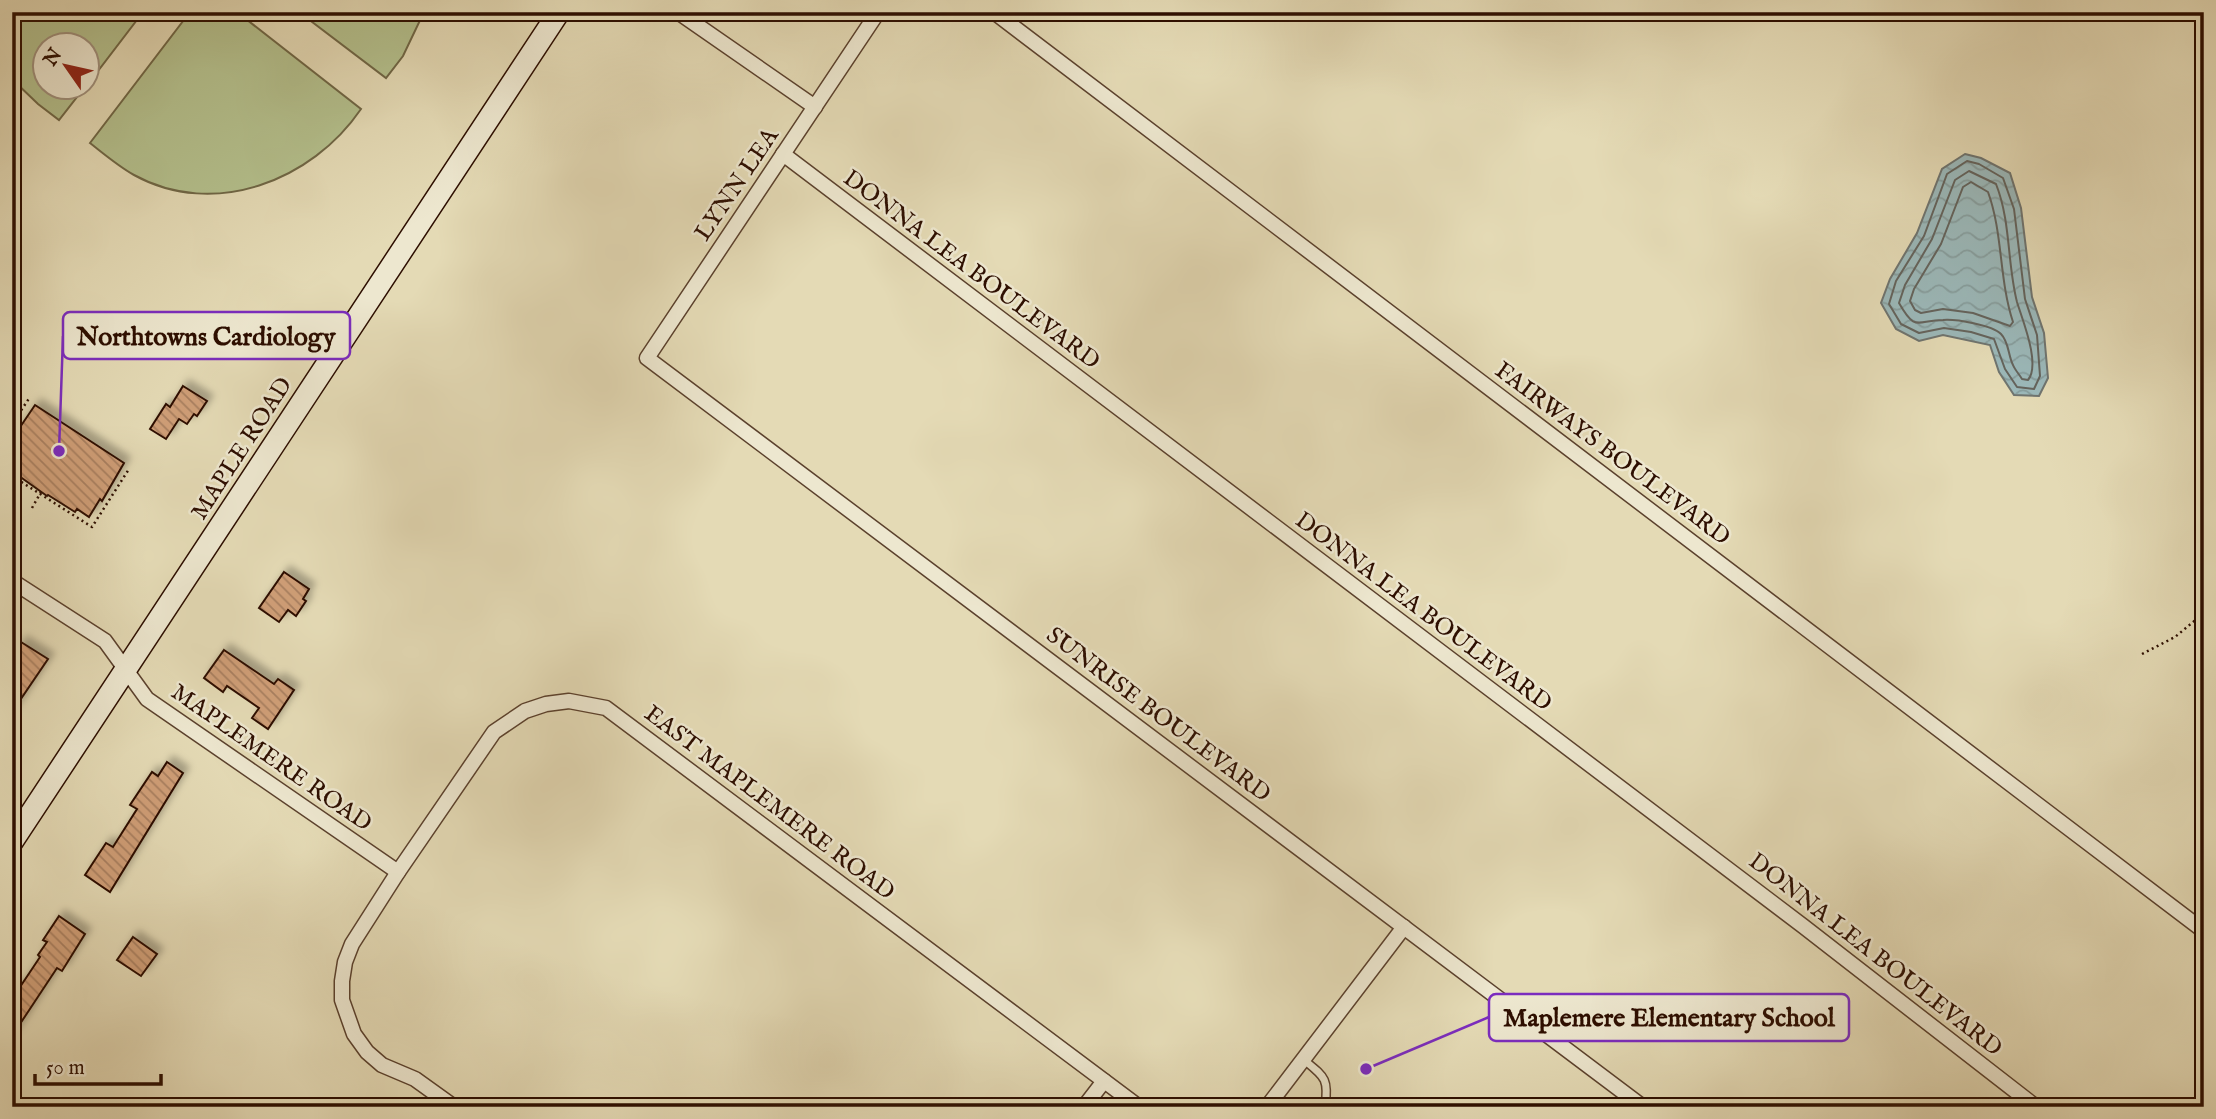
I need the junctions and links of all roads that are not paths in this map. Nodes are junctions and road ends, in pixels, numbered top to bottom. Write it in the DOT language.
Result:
graph roads {
  1 [pos="559,12"];
  2 [pos="678,12"];
  3 [pos="878,12"];
  4 [pos="994,12"];
  5 [pos="815,107"];
  6 [pos="783,154"];
  7 [pos="647,358"];
  8 [pos="12,581"];
  9 [pos="127,671"];
  10 [pos="13,838"];
  11 [pos="398,872"];
  12 [pos="1404,927"];
  13 [pos="2204,931"];
  14 [pos="1303,1060"];
  15 [pos="1104,1081"];
  16 [pos="454,1107"];
  17 [pos="1084,1107"];
  18 [pos="1139,1107"];
  19 [pos="1267,1107"];
  20 [pos="1325,1107"];
  21 [pos="1643,1107"];
  22 [pos="2036,1107"];
  1 -- 9 [label="main road, MAPLE ROAD"];
  2 -- 5 [label="street"];
  3 -- 5 [label="street, LYNN LEA"];
  4 -- 13 [label="street, FAIRWAYS BOULEVARD"];
  5 -- 6 [label="street, LYNN LEA"];
  6 -- 7 [label="street, LYNN LEA"];
  6 -- 22 [label="street, DONNA LEA BOULEVARD"];
  7 -- 12 [label="street, SUNRISE BOULEVARD"];
  8 -- 9 [label="street, MAPLEMERE ROAD"];
  9 -- 10 [label="main road, MAPLE ROAD"];
  9 -- 11 [label="street, MAPLEMERE ROAD"];
  11 -- 15 [label="street, EAST MAPLEMERE ROAD"];
  11 -- 16 [label="street, EAST MAPLEMERE ROAD"];
  12 -- 14 [label="street"];
  12 -- 21 [label="street, SUNRISE BOULEVARD"];
  14 -- 19 [label="street"];
  14 -- 20 [label="lane"];
  15 -- 17 [label="street"];
  15 -- 18 [label="street, EAST MAPLEMERE ROAD"];
}
